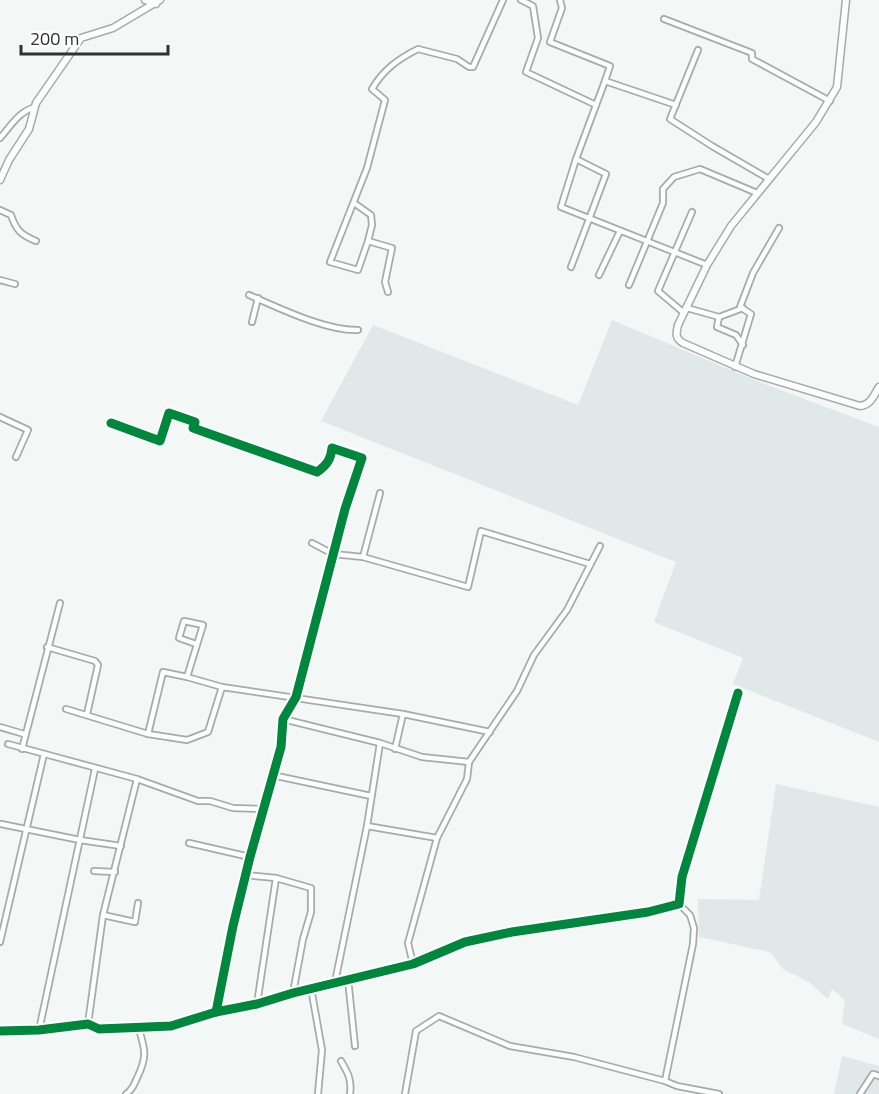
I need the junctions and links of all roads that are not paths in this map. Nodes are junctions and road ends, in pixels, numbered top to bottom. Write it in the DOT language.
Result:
graph roads {
  1 [pos="145,0"];
  2 [pos="503,0"];
  3 [pos="521,0"];
  4 [pos="560,0"];
  5 [pos="846,0"];
  6 [pos="158,2"];
  7 [pos="664,19"];
  8 [pos="698,50"];
  9 [pos="604,81"];
  10 [pos="830,101"];
  11 [pos="596,105"];
  12 [pos="676,105"];
  13 [pos="34,107"];
  14 [pos="0,138"];
  15 [pos="576,159"];
  16 [pos="770,179"];
  17 [pos="0,180"];
  18 [pos="757,193"];
  19 [pos="354,203"];
  20 [pos="0,210"];
  21 [pos="692,212"];
  22 [pos="589,219"];
  23 [pos="779,228"];
  24 [pos="620,231"];
  25 [pos="36,241"];
  26 [pos="368,241"];
  27 [pos="647,241"];
  28 [pos="675,252"];
  29 [pos="707,265"];
  30 [pos="571,267"];
  31 [pos="599,275"];
  32 [pos="0,280"];
  33 [pos="15,284"];
  34 [pos="629,285"];
  35 [pos="388,292"];
  36 [pos="249,295"];
  37 [pos="258,298"];
  38 [pos="743,308"];
  39 [pos="685,311"];
  40 [pos="719,317"];
  41 [pos="252,322"];
  42 [pos="358,330"];
  43 [pos="743,345"];
  44 [pos="735,367"];
  45 [pos="879,387"];
  46 [pos="0,417"];
  47 [pos="111,423"];
  48 [pos="16,457"];
  49 [pos="380,493"];
  50 [pos="312,543"];
  51 [pos="600,546"];
  52 [pos="333,554"];
  53 [pos="363,557"];
  54 [pos="591,564"];
  55 [pos="60,603"];
  56 [pos="196,644"];
  57 [pos="47,647"];
  58 [pos="187,677"];
  59 [pos="222,687"];
  60 [pos="738,693"];
  61 [pos="296,697"];
  62 [pos="66,709"];
  63 [pos="87,714"];
  64 [pos="403,714"];
  65 [pos="283,719"];
  66 [pos="0,727"];
  67 [pos="490,732"];
  68 [pos="24,734"];
  69 [pos="148,734"];
  70 [pos="380,743"];
  71 [pos="8,744"];
  72 [pos="22,749"];
  73 [pos="395,749"];
  74 [pos="44,754"];
  75 [pos="469,762"];
  76 [pos="95,770"];
  77 [pos="272,775"];
  78 [pos="137,779"];
  79 [pos="371,796"];
  80 [pos="262,809"];
  81 [pos="1,824"];
  82 [pos="367,826"];
  83 [pos="28,830"];
  84 [pos="437,838"];
  85 [pos="80,840"];
  86 [pos="189,843"];
  87 [pos="121,846"];
  88 [pos="250,856"];
  89 [pos="94,871"];
  90 [pos="115,872"];
  91 [pos="245,875"];
  92 [pos="276,878"];
  93 [pos="138,903"];
  94 [pos="679,904"];
  95 [pos="103,915"];
  96 [pos="0,942"];
  97 [pos="413,964"];
  98 [pos="348,979"];
  99 [pos="335,982"];
  100 [pos="311,988"];
  101 [pos="293,993"];
  102 [pos="257,1004"];
  103 [pos="216,1012"];
  104 [pos="88,1024"];
  105 [pos="138,1026"];
  106 [pos="39,1030"];
  107 [pos="0,1031"];
  108 [pos="356,1046"];
  109 [pos="341,1061"];
  110 [pos="879,1076"];
  111 [pos="665,1081"];
  112 [pos="677,1086"];
  113 [pos="126,1094"];
  114 [pos="318,1094"];
  115 [pos="350,1094"];
  116 [pos="405,1094"];
  117 [pos="674,1094"];
  118 [pos="718,1094"];
  119 [pos="860,1094"];
  1 -- 6 [label="street"];
  2 -- 19 [label="street"];
  3 -- 11 [label="street"];
  4 -- 9 [label="street"];
  5 -- 10 [label="street"];
  6 -- 13 [label="street"];
  7 -- 10 [label="street"];
  8 -- 12 [label="street"];
  9 -- 11 [label="street"];
  9 -- 12 [label="street"];
  10 -- 16 [label="street"];
  11 -- 15 [label="street"];
  12 -- 16 [label="street"];
  13 -- 14 [label="street"];
  13 -- 17 [label="street"];
  15 -- 22 [label="street"];
  15 -- 22 [label="street"];
  16 -- 18 [label="street"];
  18 -- 27 [label="street"];
  18 -- 29 [label="street"];
  19 -- 26 [label="street"];
  19 -- 26 [label="street"];
  20 -- 25 [label="street"];
  21 -- 28 [label="street"];
  22 -- 24 [label="street"];
  22 -- 30 [label="street"];
  23 -- 38 [label="street"];
  24 -- 27 [label="street"];
  24 -- 31 [label="street"];
  26 -- 35 [label="street"];
  27 -- 28 [label="street"];
  27 -- 34 [label="street"];
  28 -- 29 [label="street"];
  28 -- 39 [label="street"];
  29 -- 39 [label="street"];
  32 -- 33 [label="street"];
  36 -- 37 [label="street"];
  37 -- 41 [label="street"];
  37 -- 42 [label="street"];
  38 -- 40 [label="street"];
  38 -- 43 [label="street"];
  39 -- 40 [label="street"];
  39 -- 44 [label="street"];
  40 -- 43 [label="street"];
  43 -- 44 [label="street"];
  44 -- 45 [label="street"];
  46 -- 48 [label="street"];
  47 -- 52 [label="street"];
  49 -- 53 [label="street"];
  50 -- 52 [label="street"];
  51 -- 54 [label="street"];
  52 -- 53 [label="street"];
  52 -- 61 [label="street"];
  53 -- 54 [label="street"];
  54 -- 67 [label="street"];
  55 -- 57 [label="street"];
  56 -- 56 [label="street"];
  56 -- 58 [label="street"];
  57 -- 63 [label="street"];
  57 -- 68 [label="street"];
  58 -- 59 [label="street"];
  58 -- 69 [label="street"];
  59 -- 61 [label="street"];
  59 -- 69 [label="street"];
  60 -- 94 [label="street"];
  61 -- 64 [label="street"];
  61 -- 65 [label="street"];
  62 -- 63 [label="street"];
  63 -- 69 [label="street"];
  64 -- 67 [label="street"];
  64 -- 73 [label="street"];
  65 -- 70 [label="street"];
  65 -- 77 [label="street"];
  66 -- 68 [label="street"];
  67 -- 75 [label="street"];
  68 -- 72 [label="street"];
  70 -- 73 [label="street"];
  70 -- 79 [label="street"];
  71 -- 72 [label="street"];
  72 -- 74 [label="street"];
  73 -- 75 [label="street"];
  74 -- 76 [label="street"];
  74 -- 83 [label="street"];
  75 -- 84 [label="street"];
  76 -- 78 [label="street"];
  76 -- 85 [label="street"];
  77 -- 79 [label="street"];
  77 -- 80 [label="street"];
  78 -- 80 [label="street"];
  78 -- 87 [label="street"];
  79 -- 82 [label="street"];
  80 -- 88 [label="street"];
  81 -- 83 [label="street"];
  82 -- 84 [label="street"];
  82 -- 99 [label="street"];
  83 -- 85 [label="street"];
  83 -- 96 [label="street"];
  84 -- 97 [label="street"];
  85 -- 87 [label="street"];
  85 -- 106 [label="street"];
  86 -- 88 [label="street"];
  87 -- 90 [label="street"];
  88 -- 91 [label="street"];
  89 -- 90 [label="street"];
  90 -- 95 [label="street"];
  91 -- 92 [label="street"];
  91 -- 103 [label="street"];
  92 -- 101 [label="street"];
  92 -- 102 [label="street"];
  93 -- 95 [label="street"];
  94 -- 97 [label="street"];
  94 -- 111 [label="street"];
  95 -- 104 [label="street"];
  97 -- 98 [label="street"];
  98 -- 99 [label="street"];
  98 -- 108 [label="street"];
  99 -- 100 [label="street"];
  100 -- 101 [label="street"];
  100 -- 114 [label="street"];
  101 -- 102 [label="street"];
  102 -- 103 [label="street"];
  103 -- 105 [label="street"];
  104 -- 105 [label="street"];
  104 -- 106 [label="street"];
  105 -- 113 [label="street"];
  106 -- 107 [label="street"];
  109 -- 115 [label="street"];
  110 -- 119 [label="street"];
  111 -- 112 [label="street"];
  111 -- 116 [label="street"];
  112 -- 117 [label="street"];
  112 -- 118 [label="street"];
}
